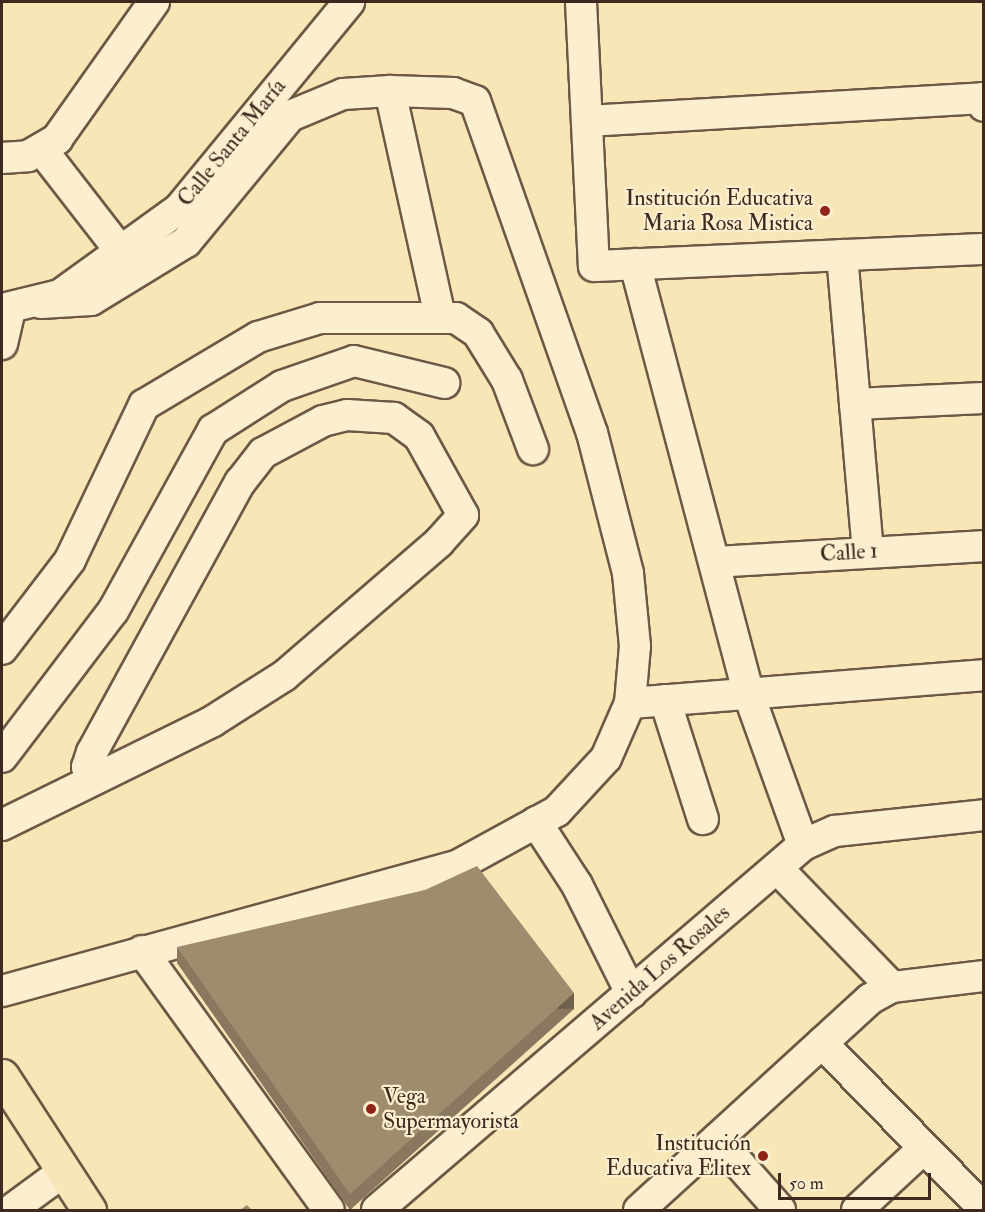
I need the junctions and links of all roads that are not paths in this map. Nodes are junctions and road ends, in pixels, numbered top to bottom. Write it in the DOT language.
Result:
graph roads {
  1 [pos="154,2"];
  2 [pos="349,2"];
  3 [pos="581,2"];
  4 [pos="390,91"];
  5 [pos="984,106"];
  6 [pos="587,122"];
  7 [pos="42,150"];
  8 [pos="2,158"];
  9 [pos="984,249"];
  10 [pos="121,252"];
  11 [pos="842,255"];
  12 [pos="635,264"];
  13 [pos="41,303"];
  14 [pos="6,309"];
  15 [pos="440,316"];
  16 [pos="2,344"];
  17 [pos="444,383"];
  18 [pos="984,398"];
  19 [pos="855,404"];
  20 [pos="533,448"];
  21 [pos="984,546"];
  22 [pos="868,552"];
  23 [pos="715,562"];
  24 [pos="2,649"];
  25 [pos="984,675"];
  26 [pos="749,695"];
  27 [pos="665,700"];
  28 [pos="630,703"];
  29 [pos="2,758"];
  30 [pos="93,779"];
  31 [pos="984,815"];
  32 [pos="703,819"];
  33 [pos="536,822"];
  34 [pos="2,825"];
  35 [pos="803,844"];
  36 [pos="777,868"];
  37 [pos="142,951"];
  38 [pos="984,976"];
  39 [pos="4,986"];
  40 [pos="892,987"];
  41 [pos="632,993"];
  42 [pos="822,1043"];
  43 [pos="2,1076"];
  44 [pos="717,1139"];
  45 [pos="924,1148"];
  46 [pos="63,1172"];
  47 [pos="984,1209"];
  48 [pos="11,1210"];
  49 [pos="89,1210"];
  50 [pos="330,1210"];
  51 [pos="377,1210"];
  52 [pos="639,1210"];
  53 [pos="780,1210"];
  54 [pos="857,1210"];
  1 -- 7 [label="street"];
  2 -- 10 [label="street, Calle Santa María"];
  3 -- 6 [label="street"];
  4 -- 13 [label="street"];
  4 -- 15 [label="street"];
  4 -- 28 [label="street"];
  5 -- 6 [label="street"];
  6 -- 12 [label="street"];
  7 -- 8 [label="street"];
  7 -- 10 [label="street"];
  9 -- 11 [label="street"];
  10 -- 13 [label="street, Calle Santa María"];
  11 -- 12 [label="street"];
  11 -- 19 [label="street"];
  12 -- 23 [label="street"];
  13 -- 14 [label="street, Calle Santa María"];
  14 -- 16 [label="street"];
  15 -- 20 [label="street"];
  15 -- 24 [label="street"];
  17 -- 29 [label="street"];
  18 -- 19 [label="street"];
  19 -- 22 [label="street"];
  21 -- 22 [label="street, Calle 1"];
  22 -- 23 [label="street, Calle 1"];
  23 -- 26 [label="street"];
  25 -- 26 [label="street"];
  26 -- 27 [label="street"];
  26 -- 35 [label="street"];
  27 -- 28 [label="street"];
  27 -- 32 [label="street"];
  28 -- 33 [label="street"];
  30 -- 30 [label="street"];
  30 -- 34 [label="street"];
  31 -- 35 [label="street, Avenida Los Rosales"];
  33 -- 37 [label="street"];
  33 -- 41 [label="street"];
  35 -- 36 [label="street, Avenida Los Rosales"];
  36 -- 40 [label="street"];
  36 -- 41 [label="street, Avenida Los Rosales"];
  37 -- 39 [label="street"];
  37 -- 50 [label="street"];
  38 -- 40 [label="street"];
  40 -- 42 [label="street"];
  41 -- 51 [label="street, Avenida Los Rosales"];
  42 -- 44 [label="street"];
  42 -- 45 [label="street"];
  43 -- 46 [label="highway"];
  44 -- 52 [label="street"];
  44 -- 53 [label="street"];
  45 -- 47 [label="street"];
  45 -- 54 [label="street"];
  46 -- 48 [label="street"];
  46 -- 49 [label="highway"];
}
